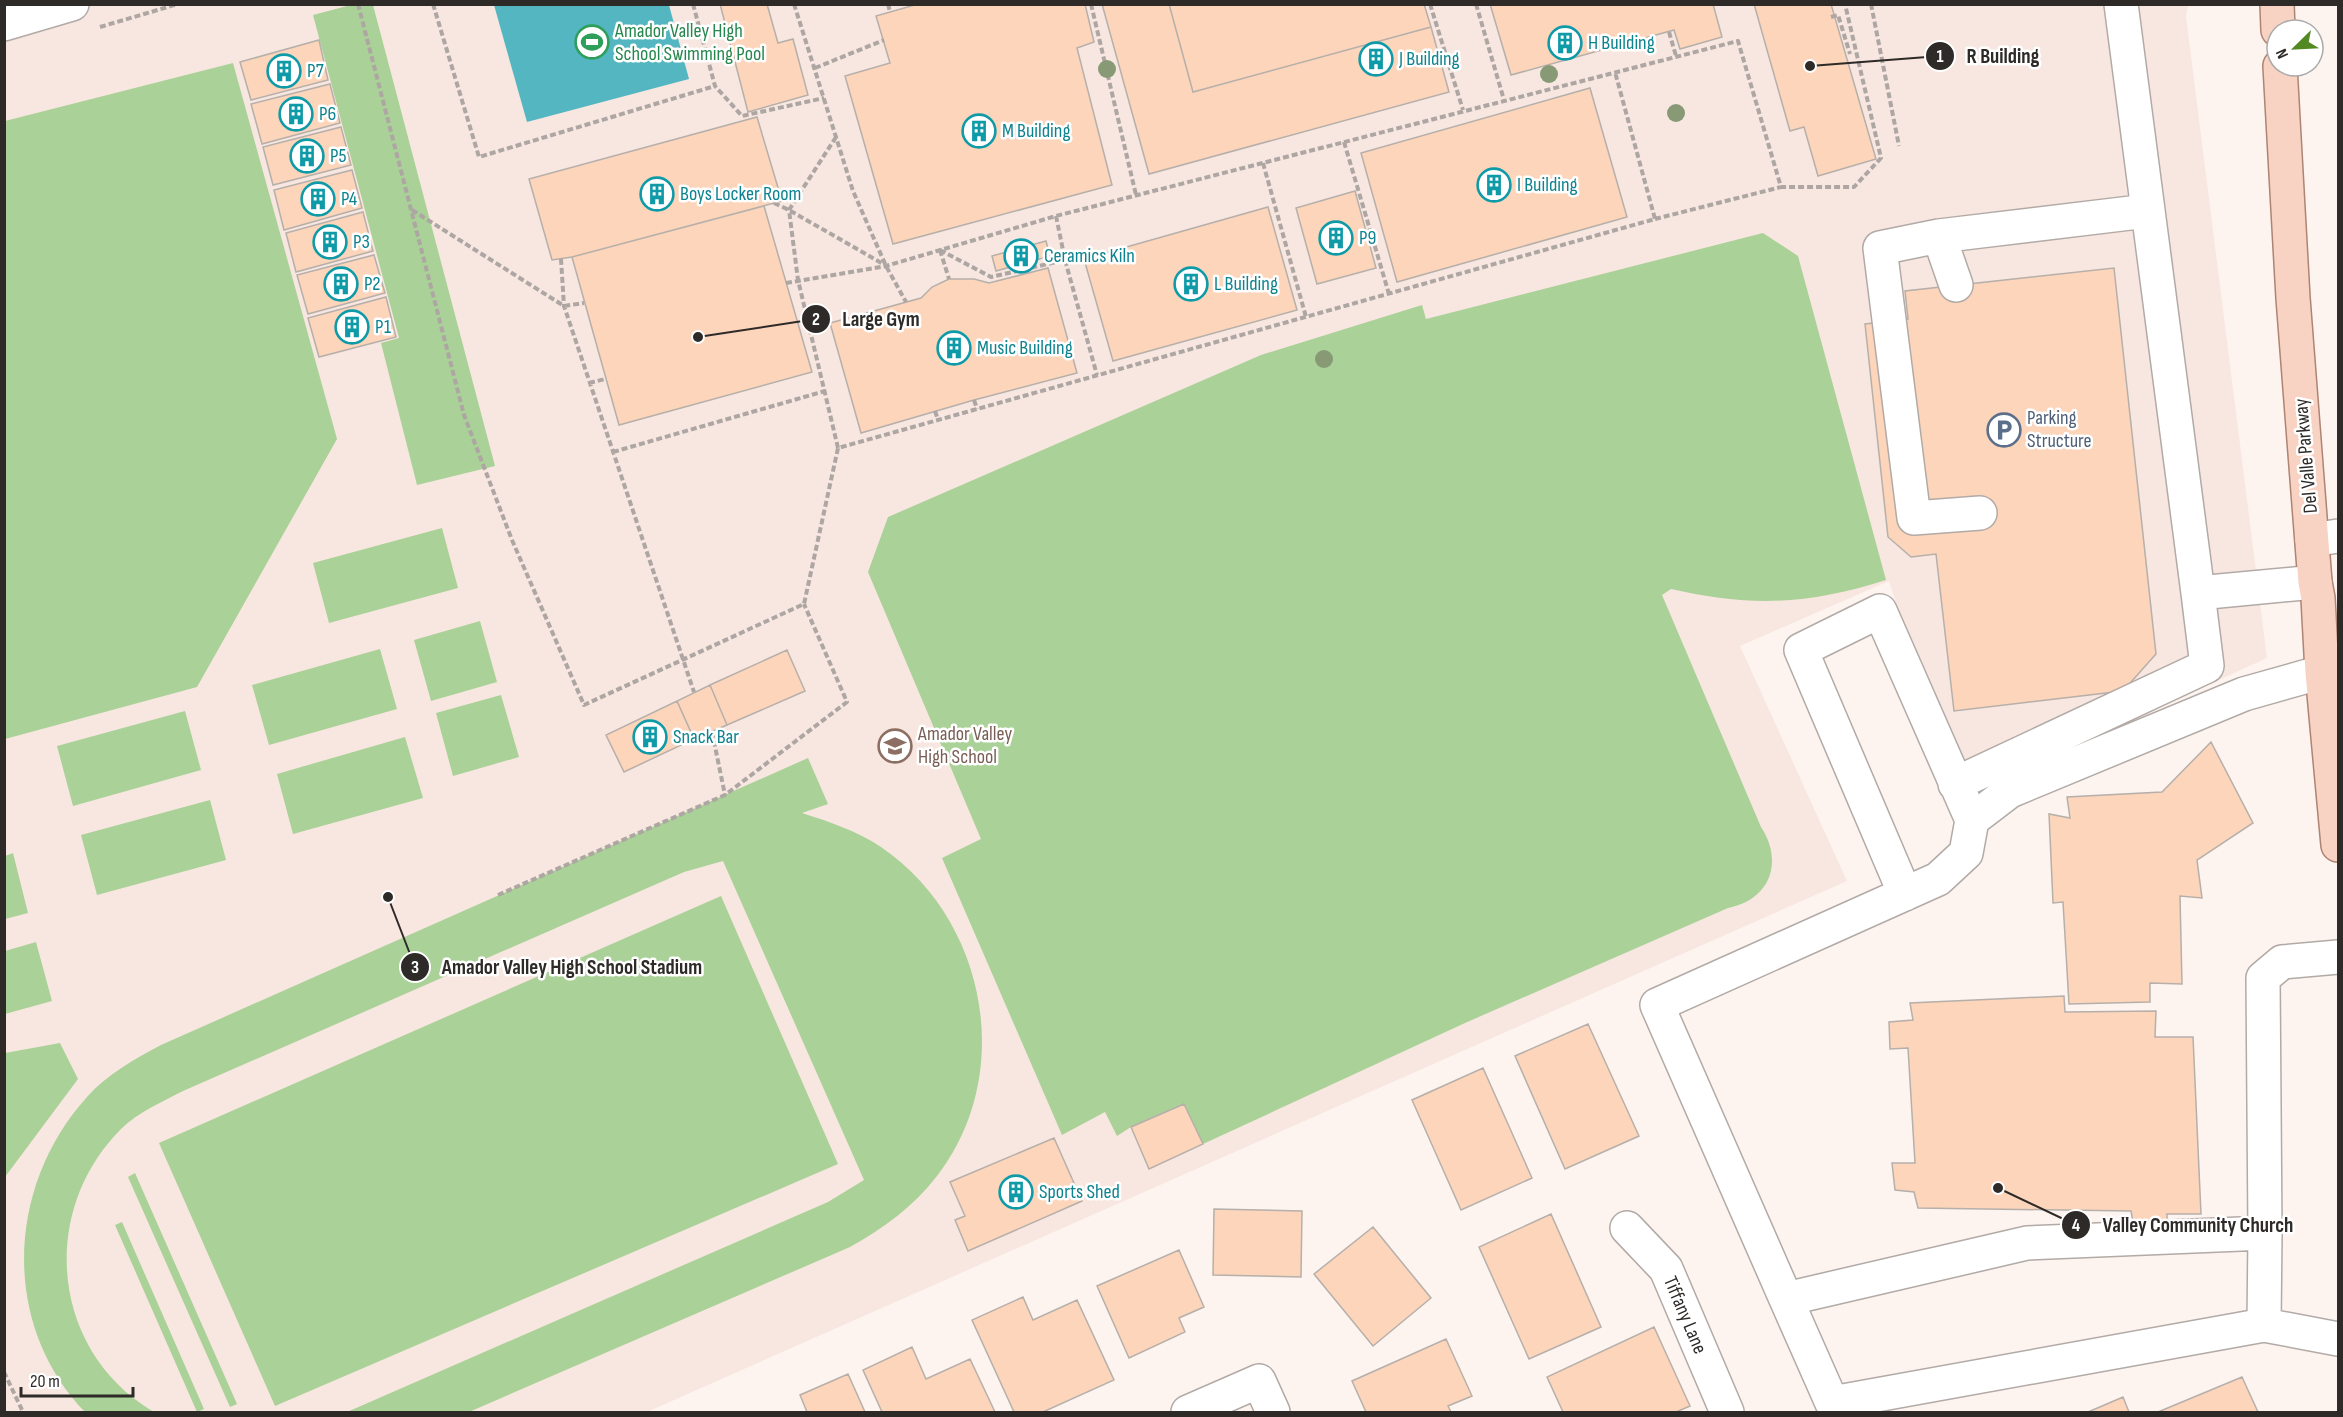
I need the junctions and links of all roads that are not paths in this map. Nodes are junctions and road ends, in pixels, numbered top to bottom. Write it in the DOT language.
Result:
graph roads {
  1 [pos="72,4"];
  2 [pos="2121,4"];
  3 [pos="14,16"];
  4 [pos="2281,78"];
  5 [pos="2147,211"];
  6 [pos="1939,236"];
  7 [pos="1956,285"];
  8 [pos="1980,513"];
  9 [pos="2326,538"];
  10 [pos="2314,582"];
  11 [pos="2198,593"];
  12 [pos="2330,671"];
  13 [pos="1955,784"];
  14 [pos="1972,820"];
  15 [pos="2338,845"];
  16 [pos="1905,894"];
  17 [pos="2338,957"];
  18 [pos="1627,1228"];
  19 [pos="2265,1233"];
  20 [pos="1786,1299"];
  21 [pos="2264,1325"];
  22 [pos="2338,1339"];
  23 [pos="1188,1413"];
  24 [pos="1273,1413"];
  25 [pos="1727,1413"];
  1 -- 3 [label="street"];
  2 -- 5 [label="street"];
  4 -- 9 [label="main road, Del Valle Parkway"];
  5 -- 6 [label="street"];
  5 -- 11 [label="street"];
  6 -- 7 [label="street"];
  6 -- 8 [label="street"];
  9 -- 10 [label="main road, Del Valle Parkway"];
  10 -- 11 [label="street"];
  10 -- 12 [label="main road, Del Valle Parkway"];
  11 -- 13 [label="street"];
  12 -- 14 [label="street"];
  12 -- 15 [label="main road, Del Valle Parkway"];
  13 -- 14 [label="street"];
  13 -- 16 [label="street"];
  14 -- 16 [label="street"];
  16 -- 20 [label="street"];
  17 -- 19 [label="street"];
  18 -- 25 [label="street, Tiffany Lane"];
  19 -- 20 [label="street"];
  19 -- 21 [label="street"];
  20 -- 21 [label="street"];
  21 -- 22 [label="street"];
  23 -- 24 [label="street"];
}
